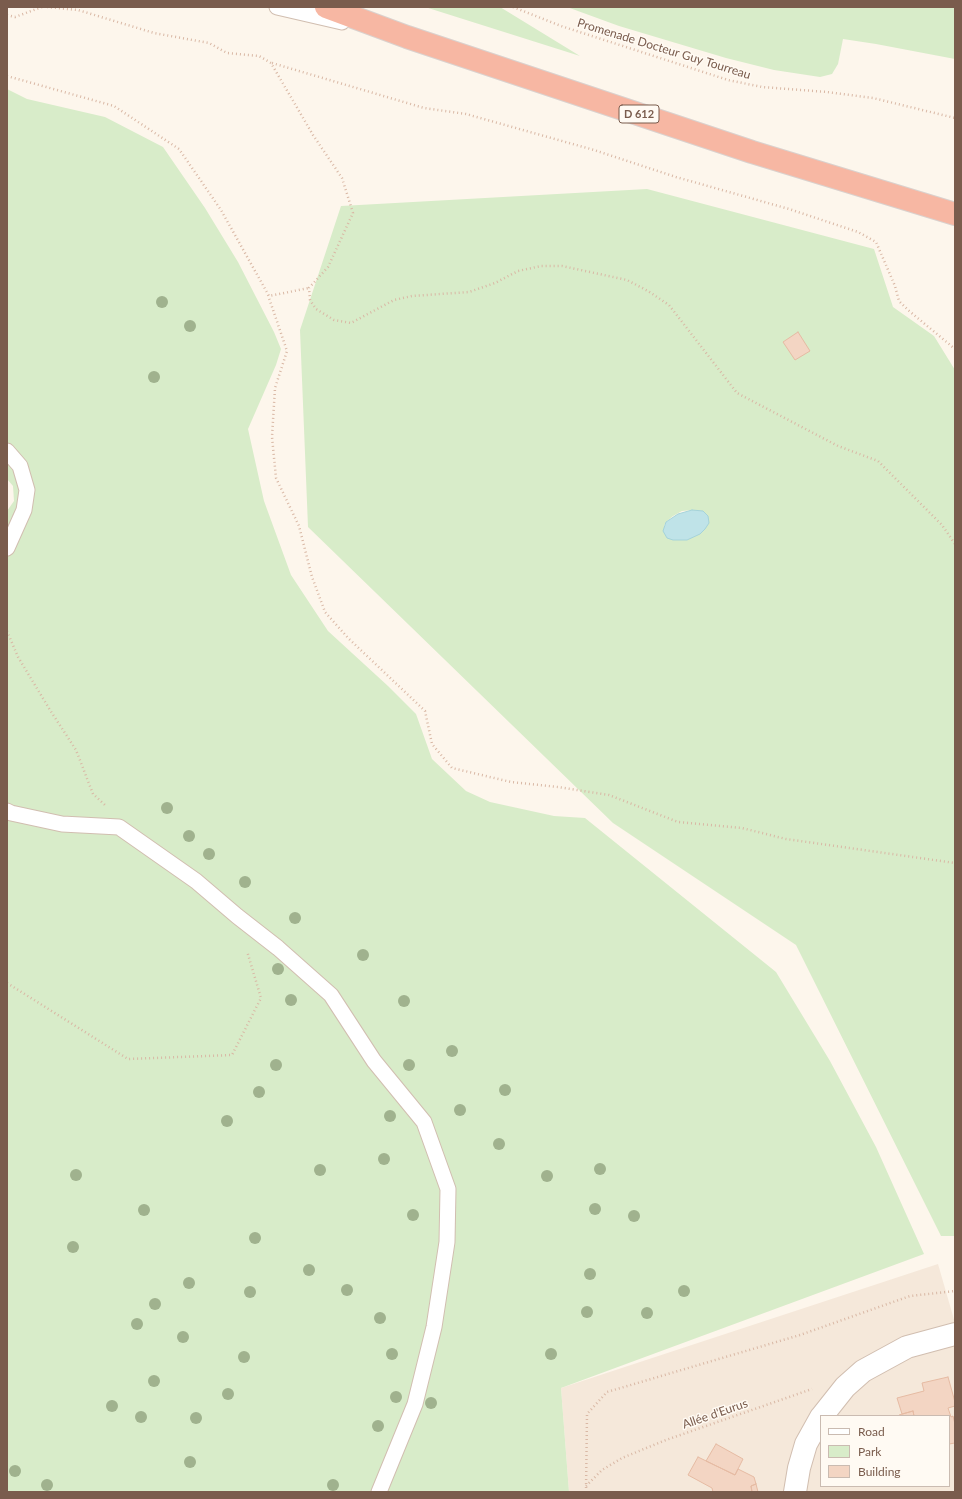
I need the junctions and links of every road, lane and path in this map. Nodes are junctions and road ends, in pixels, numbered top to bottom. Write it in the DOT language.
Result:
graph roads {
  1 [pos="42,7"];
  2 [pos="47,7"];
  3 [pos="277,7"];
  4 [pos="326,7"];
  5 [pos="514,7"];
  6 [pos="7,15"];
  7 [pos="407,37"];
  8 [pos="271,63"];
  9 [pos="7,76"];
  10 [pos="955,118"];
  11 [pos="955,214"];
  12 [pos="309,288"];
  13 [pos="268,296"];
  14 [pos="955,349"];
  15 [pos="7,451"];
  16 [pos="955,544"];
  17 [pos="7,548"];
  18 [pos="7,631"];
  19 [pos="111,810"];
  20 [pos="7,811"];
  21 [pos="955,864"];
  22 [pos="237,916"];
  23 [pos="7,984"];
  24 [pos="955,1291"];
  25 [pos="955,1334"];
  26 [pos="817,1387"];
  27 [pos="824,1415"];
  28 [pos="820,1420"];
  29 [pos="586,1486"];
  30 [pos="379,1492"];
  31 [pos="586,1492"];
  32 [pos="795,1492"];
  1 -- 6 [label="path"];
  2 -- 8 [label="path"];
  3 -- 7 [label="lane"];
  4 -- 7 [label="highway, D 612"];
  5 -- 10 [label="path, Promenade Docteur Guy Tourreau"];
  7 -- 11 [label="highway, D 612"];
  8 -- 12 [label="path"];
  8 -- 14 [label="path"];
  9 -- 12 [label="path"];
  12 -- 16 [label="path"];
  13 -- 21 [label="path"];
  15 -- 17 [label="lane"];
  18 -- 19 [label="path"];
  20 -- 22 [label="lane"];
  22 -- 23 [label="path"];
  22 -- 30 [label="lane"];
  24 -- 29 [label="path"];
  25 -- 27 [label="street"];
  26 -- 29 [label="path, Allée d'Eurus"];
  28 -- 32 [label="street"];
  29 -- 31 [label="path"];
}
